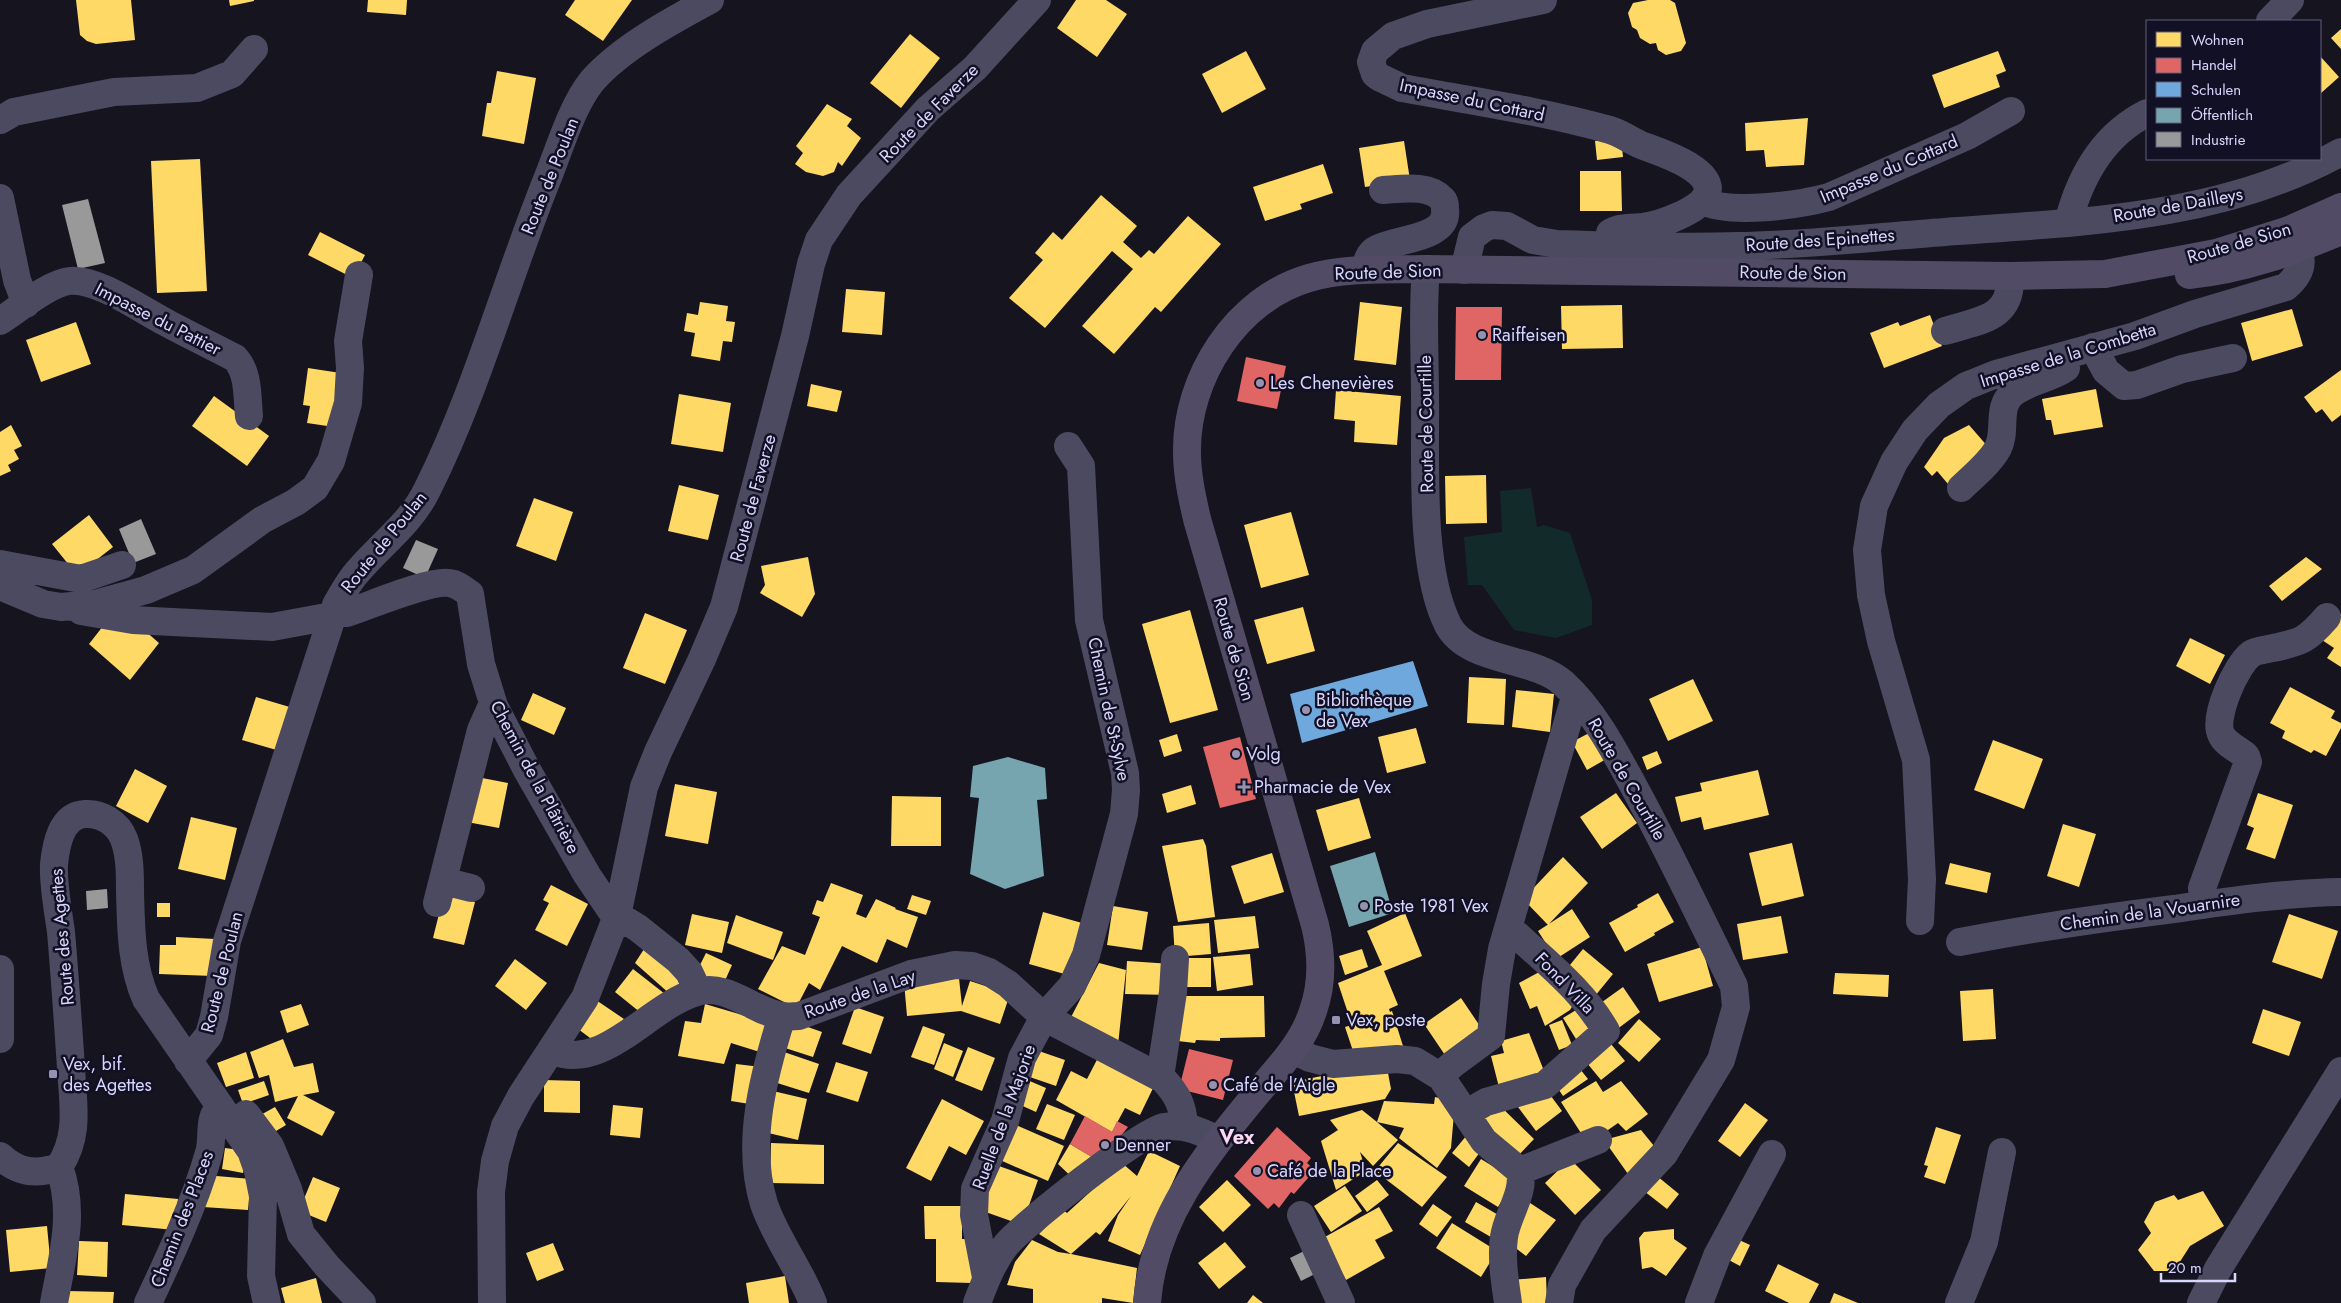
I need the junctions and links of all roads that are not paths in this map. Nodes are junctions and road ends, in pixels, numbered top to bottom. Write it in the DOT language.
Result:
graph roads {
  1 [pos="710,0"];
  2 [pos="1038,0"];
  3 [pos="1543,0"];
  4 [pos="2290,0"];
  5 [pos="2271,20"];
  6 [pos="254,49"];
  7 [pos="2011,111"];
  8 [pos="2146,114"];
  9 [pos="0,120"];
  10 [pos="2341,152"];
  11 [pos="1383,190"];
  12 [pos="0,198"];
  13 [pos="1703,201"];
  14 [pos="2341,207"];
  15 [pos="2068,223"];
  16 [pos="2341,230"];
  17 [pos="2294,240"];
  18 [pos="1605,246"];
  19 [pos="1426,269"];
  20 [pos="1364,270"];
  21 [pos="1464,270"];
  22 [pos="359,274"];
  23 [pos="2010,276"];
  24 [pos="26,304"];
  25 [pos="0,321"];
  26 [pos="1945,331"];
  27 [pos="2082,350"];
  28 [pos="2233,358"];
  29 [pos="249,416"];
  30 [pos="1068,446"];
  31 [pos="1961,488"];
  32 [pos="0,564"];
  33 [pos="122,564"];
  34 [pos="0,586"];
  35 [pos="76,607"];
  36 [pos="333,615"];
  37 [pos="2326,617"];
  38 [pos="1575,697"];
  39 [pos="494,706"];
  40 [pos="471,888"];
  41 [pos="2341,892"];
  42 [pos="2203,905"];
  43 [pos="616,916"];
  44 [pos="1920,921"];
  45 [pos="1508,931"];
  46 [pos="1960,942"];
  47 [pos="1175,960"];
  48 [pos="0,969"];
  49 [pos="698,991"];
  50 [pos="782,1016"];
  51 [pos="1044,1018"];
  52 [pos="0,1039"];
  53 [pos="550,1050"];
  54 [pos="1293,1050"];
  55 [pos="188,1061"];
  56 [pos="2341,1071"];
  57 [pos="1440,1076"];
  58 [pos="1160,1077"];
  59 [pos="220,1107"];
  60 [pos="246,1113"];
  61 [pos="1467,1113"];
  62 [pos="1184,1126"];
  63 [pos="1218,1140"];
  64 [pos="1598,1140"];
  65 [pos="2002,1152"];
  66 [pos="1772,1154"];
  67 [pos="0,1156"];
  68 [pos="59,1167"];
  69 [pos="1520,1171"];
  70 [pos="1301,1215"];
  71 [pos="986,1277"];
  72 [pos="54,1303"];
  73 [pos="148,1303"];
  74 [pos="267,1303"];
  75 [pos="362,1303"];
  76 [pos="492,1303"];
  77 [pos="813,1303"];
  78 [pos="977,1303"];
  79 [pos="1147,1303"];
  80 [pos="1341,1303"];
  81 [pos="1508,1303"];
  82 [pos="1559,1303"];
  83 [pos="1700,1303"];
  84 [pos="1959,1303"];
  85 [pos="2201,1303"];
  1 -- 36 [label="street, Route de Poulan"];
  2 -- 43 [label="street, Route de Faverze"];
  3 -- 13 [label="street, Impasse du Cottard"];
  4 -- 5 [label="street"];
  6 -- 9 [label="street"];
  7 -- 13 [label="street, Impasse du Cottard"];
  8 -- 15 [label="street"];
  10 -- 15 [label="street, Route de Dailleys"];
  11 -- 20 [label="street"];
  12 -- 24 [label="street"];
  13 -- 18 [label="street"];
  14 -- 17 [label="main road, Route de Sion"];
  15 -- 18 [label="street, Route des Epinettes"];
  16 -- 17 [label="main road, Route de Sion"];
  17 -- 23 [label="main road, Route de Sion"];
  17 -- 27 [label="street, Impasse de la Combetta"];
  18 -- 21 [label="street, Route des Epinettes"];
  19 -- 20 [label="main road, Route de Sion"];
  19 -- 21 [label="main road, Route de Sion"];
  19 -- 38 [label="street, Route de Courtille"];
  20 -- 54 [label="main road, Route de Sion"];
  21 -- 23 [label="main road, Route de Sion"];
  22 -- 35 [label="street"];
  23 -- 26 [label="street"];
  24 -- 25 [label="street, Impasse du Pattier"];
  24 -- 29 [label="street, Impasse du Pattier"];
  27 -- 28 [label="street"];
  27 -- 31 [label="street"];
  27 -- 44 [label="street, Impasse de la Combetta"];
  30 -- 51 [label="street, Chemin de St-Sylve"];
  32 -- 33 [label="street"];
  34 -- 35 [label="street"];
  35 -- 36 [label="street, Chemin de la Plâtrière"];
  36 -- 39 [label="street, Chemin de la Plâtrière"];
  36 -- 55 [label="street, Route de Poulan"];
  37 -- 42 [label="street"];
  38 -- 45 [label="street"];
  38 -- 82 [label="street, Route de Courtille"];
  39 -- 40 [label="street"];
  39 -- 43 [label="street, Chemin de la Plâtrière"];
  41 -- 42 [label="street, Chemin de la Vouarnire"];
  42 -- 46 [label="street, Chemin de la Vouarnire"];
  43 -- 49 [label="street"];
  43 -- 53 [label="street, Route de Faverze"];
  45 -- 57 [label="street"];
  45 -- 61 [label="street, Fond Villa"];
  47 -- 58 [label="street"];
  48 -- 52 [label="street"];
  49 -- 50 [label="street, Route de la Lay"];
  49 -- 53 [label="street, Route de la Lay"];
  50 -- 51 [label="street, Route de la Lay"];
  50 -- 77 [label="street"];
  51 -- 58 [label="street, Route de la Lay"];
  51 -- 71 [label="street, Ruelle de la Majorie"];
  53 -- 76 [label="street"];
  54 -- 57 [label="street"];
  54 -- 63 [label="main road, Route de Sion"];
  55 -- 59 [label="street, Route des Agettes"];
  55 -- 68 [label="street, Route des Agettes"];
  56 -- 85 [label="street"];
  57 -- 61 [label="street"];
  58 -- 62 [label="street, Route de la Lay"];
  59 -- 73 [label="street, Chemin des Places"];
  59 -- 74 [label="street, Route des Agettes"];
  60 -- 75 [label="street"];
  61 -- 69 [label="street"];
  62 -- 63 [label="street"];
  62 -- 71 [label="street"];
  63 -- 79 [label="main road, Route de Sion"];
  64 -- 69 [label="street"];
  65 -- 84 [label="street"];
  66 -- 83 [label="street"];
  67 -- 68 [label="street"];
  68 -- 72 [label="street"];
  69 -- 81 [label="street"];
  70 -- 80 [label="street"];
  71 -- 78 [label="street"];
}
